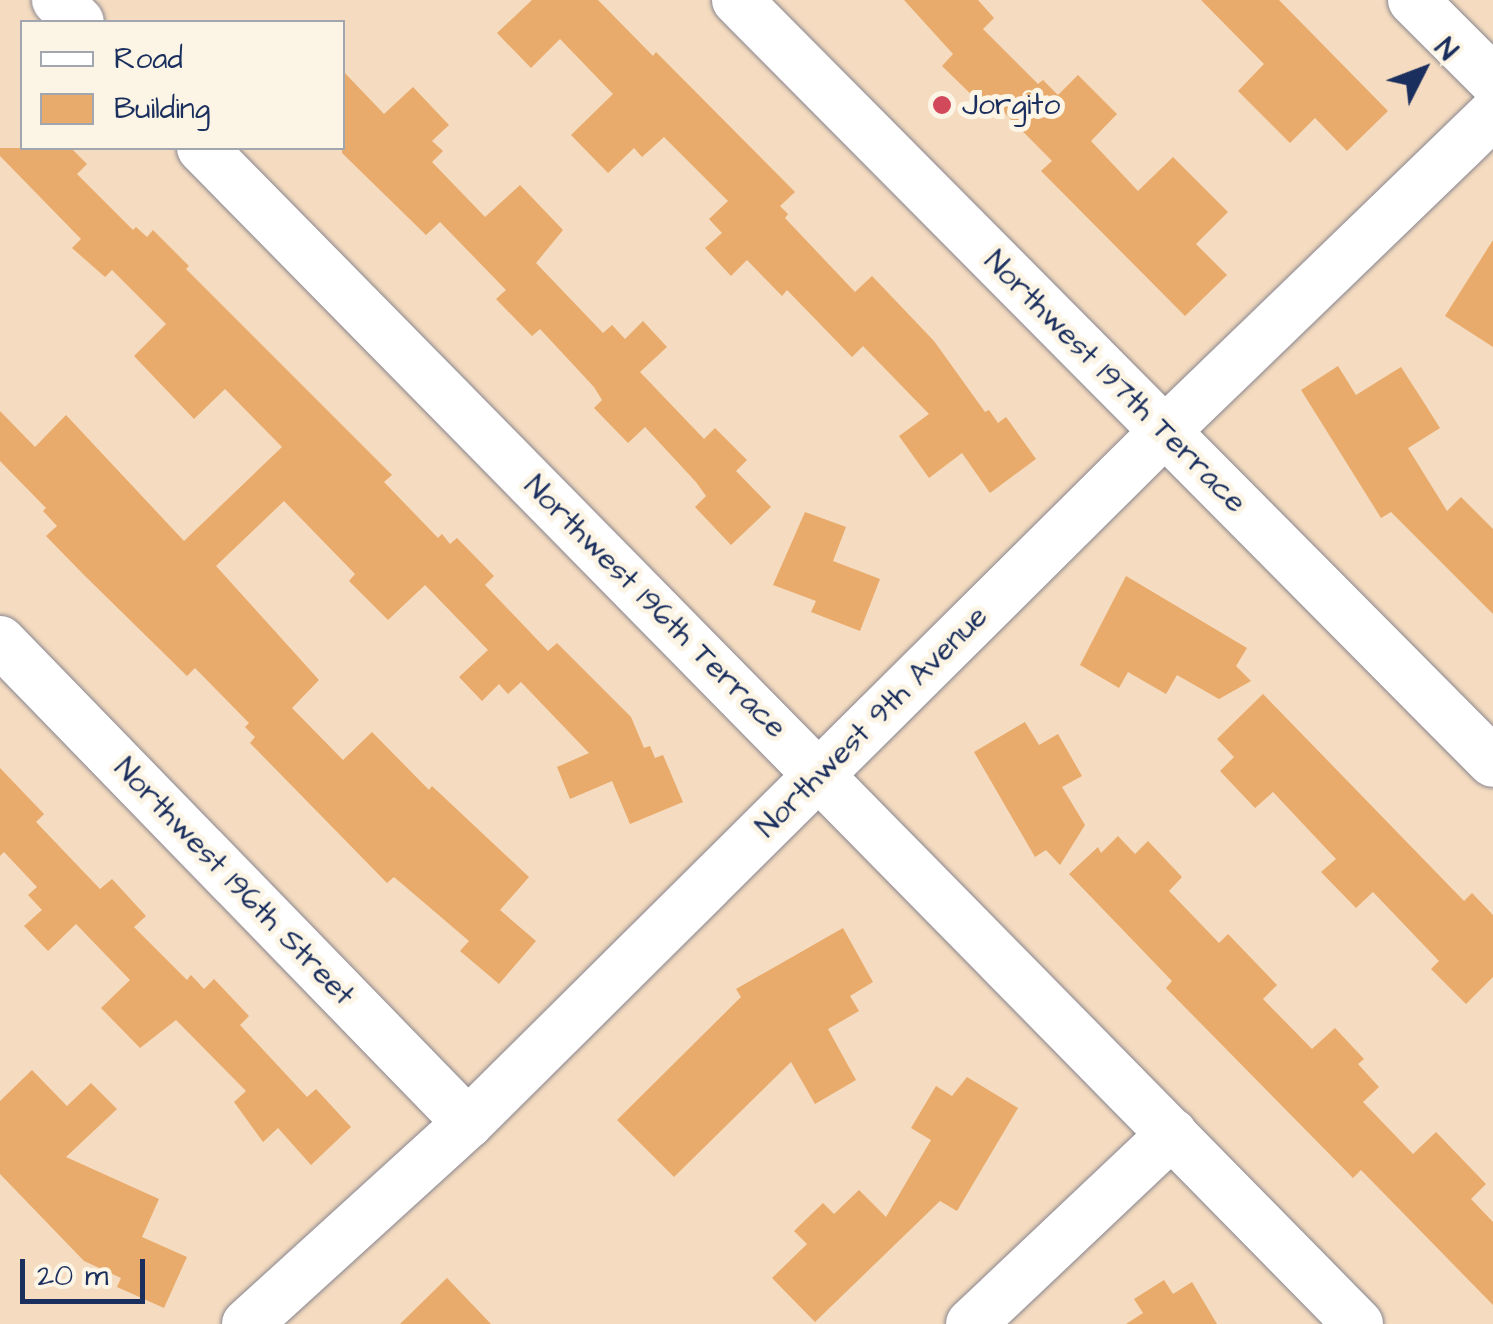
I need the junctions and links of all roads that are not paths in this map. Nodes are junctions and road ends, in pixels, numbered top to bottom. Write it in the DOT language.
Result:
graph roads {
  1 [pos="57,0"];
  2 [pos="737,0"];
  3 [pos="1413,0"];
  4 [pos="78,20"];
  5 [pos="1493,80"];
  6 [pos="1493,114"];
  7 [pos="204,150"];
  8 [pos="1164,432"];
  9 [pos="0,641"];
  10 [pos="1493,762"];
  11 [pos="819,774"];
  12 [pos="468,1123"];
  13 [pos="1172,1134"];
  14 [pos="246,1324"];
  15 [pos="970,1324"];
  16 [pos="1358,1324"];
  1 -- 4 [label="street"];
  2 -- 8 [label="street, Northwest 197th Terrace"];
  3 -- 5 [label="street"];
  6 -- 8 [label="street, Northwest 9th Avenue"];
  7 -- 11 [label="street, Northwest 196th Terrace"];
  8 -- 10 [label="street, Northwest 197th Terrace"];
  8 -- 11 [label="street, Northwest 9th Avenue"];
  9 -- 12 [label="street, Northwest 196th Street"];
  11 -- 12 [label="street, Northwest 9th Avenue"];
  11 -- 13 [label="street, Northwest 196th Terrace"];
  12 -- 14 [label="street, Northwest 9th Avenue"];
  13 -- 15 [label="street"];
  13 -- 16 [label="street, Northwest 196th Terrace"];
}
